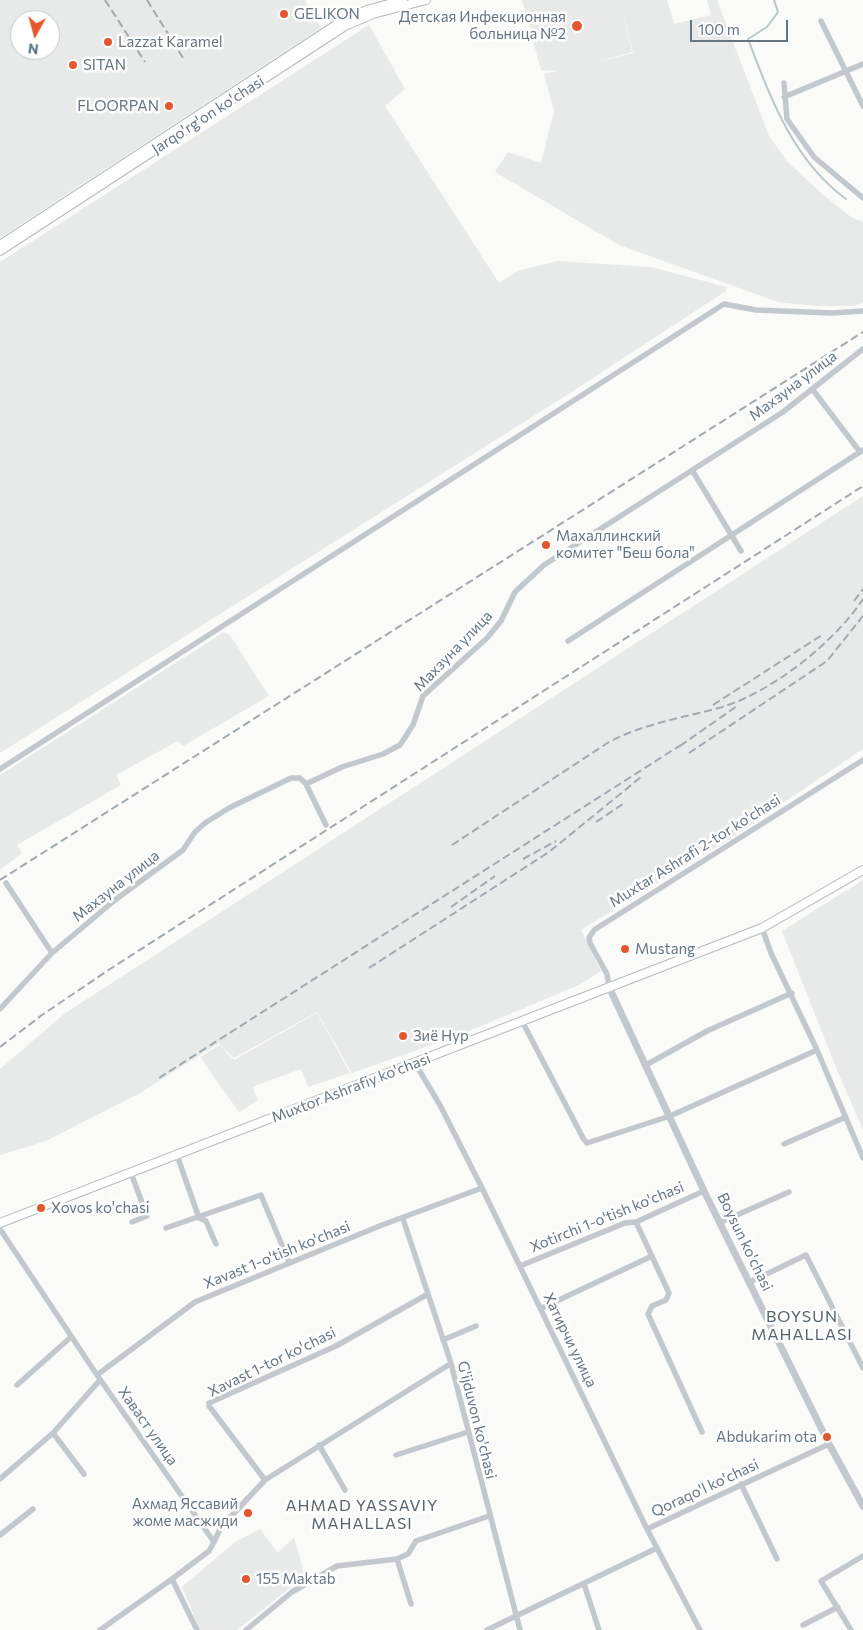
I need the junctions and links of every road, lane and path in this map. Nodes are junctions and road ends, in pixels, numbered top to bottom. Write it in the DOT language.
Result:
graph roads {
  1 [pos="403,0"];
  2 [pos="426,0"];
  3 [pos="821,21"];
  4 [pos="863,64"];
  5 [pos="845,71"];
  6 [pos="784,84"];
  7 [pos="784,97"];
  8 [pos="863,106"];
  9 [pos="863,198"];
  10 [pos="0,244"];
  11 [pos="0,251"];
  12 [pos="863,311"];
  13 [pos="863,349"];
  14 [pos="813,390"];
  15 [pos="861,451"];
  16 [pos="692,470"];
  17 [pos="733,536"];
  18 [pos="741,551"];
  19 [pos="568,641"];
  20 [pos="863,760"];
  21 [pos="0,769"];
  22 [pos="306,784"];
  23 [pos="326,825"];
  24 [pos="863,870"];
  25 [pos="6,884"];
  26 [pos="762,928"];
  27 [pos="52,953"];
  28 [pos="609,987"];
  29 [pos="792,994"];
  30 [pos="0,1009"];
  31 [pos="522,1021"];
  32 [pos="817,1050"];
  33 [pos="414,1063"];
  34 [pos="646,1065"];
  35 [pos="670,1116"];
  36 [pos="846,1117"];
  37 [pos="784,1144"];
  38 [pos="177,1154"];
  39 [pos="863,1158"];
  40 [pos="131,1173"];
  41 [pos="482,1188"];
  42 [pos="704,1191"];
  43 [pos="789,1192"];
  44 [pos="199,1218"];
  45 [pos="403,1219"];
  46 [pos="132,1222"];
  47 [pos="636,1222"];
  48 [pos="721,1222"];
  49 [pos="0,1223"];
  50 [pos="166,1228"];
  51 [pos="0,1229"];
  52 [pos="216,1244"];
  53 [pos="652,1256"];
  54 [pos="288,1262"];
  55 [pos="520,1266"];
  56 [pos="750,1282"];
  57 [pos="428,1294"];
  58 [pos="542,1308"];
  59 [pos="476,1326"];
  60 [pos="71,1337"];
  61 [pos="443,1340"];
  62 [pos="450,1364"];
  63 [pos="863,1368"];
  64 [pos="99,1377"];
  65 [pos="17,1385"];
  66 [pos="468,1432"];
  67 [pos="702,1432"];
  68 [pos="53,1433"];
  69 [pos="829,1444"];
  70 [pos="319,1445"];
  71 [pos="396,1455"];
  72 [pos="84,1474"];
  73 [pos="0,1480"];
  74 [pos="265,1480"];
  75 [pos="742,1484"];
  76 [pos="345,1490"];
  77 [pos="863,1506"];
  78 [pos="33,1509"];
  79 [pos="489,1516"];
  80 [pos="648,1529"];
  81 [pos="0,1535"];
  82 [pos="214,1542"];
  83 [pos="657,1548"];
  84 [pos="863,1556"];
  85 [pos="397,1559"];
  86 [pos="777,1559"];
  87 [pos="172,1579"];
  88 [pos="584,1584"];
  89 [pos="411,1604"];
  90 [pos="838,1607"];
  91 [pos="516,1617"];
  92 [pos="803,1625"];
  93 [pos="100,1630"];
  94 [pos="197,1630"];
  95 [pos="246,1630"];
  96 [pos="487,1630"];
  97 [pos="520,1630"];
  98 [pos="599,1630"];
  99 [pos="700,1630"];
  100 [pos="851,1630"];
  1 -- 10 [label="main road, Jarqo'rg'on ko'chasi"];
  2 -- 11 [label="main road, Jarqo'rg'on ko'chasi"];
  3 -- 5 [label="street"];
  4 -- 5 [label="street"];
  5 -- 7 [label="street"];
  5 -- 8 [label="street"];
  6 -- 7 [label="street"];
  7 -- 9 [label="street"];
  12 -- 21 [label="street"];
  13 -- 14 [label="street, Махзуна улица"];
  14 -- 15 [label="street"];
  14 -- 16 [label="street, Махзуна улица"];
  15 -- 17 [label="street"];
  16 -- 17 [label="street"];
  16 -- 22 [label="street, Махзуна улица"];
  17 -- 18 [label="street"];
  17 -- 19 [label="street"];
  20 -- 28 [label="street, Muxtar Ashrafi 2-tor ko'chasi"];
  22 -- 23 [label="street"];
  22 -- 27 [label="street, Махзуна улица"];
  24 -- 26 [label="main road, Muxtor Ashrafiy ko'chasi"];
  25 -- 27 [label="street"];
  26 -- 28 [label="main road, Muxtor Ashrafiy ko'chasi"];
  26 -- 29 [label="street"];
  27 -- 30 [label="street, Махзуна улица"];
  28 -- 31 [label="main road, Muxtor Ashrafiy ko'chasi"];
  28 -- 34 [label="street, Boysun ko'chasi"];
  29 -- 32 [label="street"];
  29 -- 34 [label="street"];
  31 -- 33 [label="main road, Muxtor Ashrafiy ko'chasi"];
  31 -- 35 [label="street"];
  32 -- 35 [label="street"];
  32 -- 36 [label="street"];
  33 -- 38 [label="main road, Muxtor Ashrafiy ko'chasi"];
  33 -- 41 [label="street, Хатирчи улица"];
  34 -- 35 [label="street, Boysun ko'chasi"];
  35 -- 42 [label="street, Boysun ko'chasi"];
  36 -- 37 [label="street"];
  36 -- 39 [label="street"];
  38 -- 40 [label="main road, Muxtor Ashrafiy ko'chasi"];
  38 -- 44 [label="street"];
  40 -- 46 [label="street"];
  40 -- 49 [label="main road, Muxtor Ashrafiy ko'chasi"];
  41 -- 45 [label="street, Xavast 1-o'tish ko'chasi"];
  41 -- 55 [label="street, Хатирчи улица"];
  42 -- 47 [label="street, Xotirchi 1-o'tish ko'chasi"];
  42 -- 48 [label="street, Boysun ko'chasi"];
  43 -- 48 [label="street"];
  44 -- 50 [label="street"];
  44 -- 52 [label="street"];
  44 -- 54 [label="street"];
  45 -- 54 [label="street, Xavast 1-o'tish ko'chasi"];
  45 -- 57 [label="street, G'ijduvon ko'chasi"];
  47 -- 53 [label="street"];
  47 -- 55 [label="street, Xotirchi 1-o'tish ko'chasi"];
  48 -- 56 [label="street, Boysun ko'chasi"];
  51 -- 60 [label="street, Хаваст улица"];
  53 -- 58 [label="street"];
  53 -- 67 [label="street"];
  54 -- 64 [label="street, Xavast 1-o'tish ko'chasi"];
  55 -- 58 [label="street, Хатирчи улица"];
  56 -- 63 [label="street"];
  56 -- 69 [label="street, Boysun ko'chasi"];
  57 -- 61 [label="street, G'ijduvon ko'chasi"];
  57 -- 74 [label="street, Xavast 1-tor ko'chasi"];
  58 -- 80 [label="street, Хатирчи улица"];
  59 -- 61 [label="street"];
  60 -- 64 [label="street, Хаваст улица"];
  60 -- 65 [label="street"];
  61 -- 62 [label="street, G'ijduvon ko'chasi"];
  62 -- 66 [label="street, G'ijduvon ko'chasi"];
  62 -- 70 [label="street"];
  64 -- 68 [label="street, Xavast 1-o'tish ko'chasi"];
  64 -- 82 [label="street, Хаваст улица"];
  66 -- 71 [label="street"];
  66 -- 79 [label="street, G'ijduvon ko'chasi"];
  68 -- 72 [label="street"];
  68 -- 73 [label="street, Xavast 1-o'tish ko'chasi"];
  69 -- 75 [label="street, Qoraqo'l ko'chasi"];
  69 -- 77 [label="street, Boysun ko'chasi"];
  70 -- 74 [label="street"];
  70 -- 76 [label="street"];
  74 -- 82 [label="street"];
  75 -- 80 [label="street, Qoraqo'l ko'chasi"];
  75 -- 86 [label="street"];
  78 -- 81 [label="street"];
  79 -- 85 [label="street"];
  79 -- 91 [label="street, G'ijduvon ko'chasi"];
  80 -- 83 [label="street, Хатирчи улица"];
  82 -- 87 [label="street"];
  83 -- 88 [label="street"];
  83 -- 99 [label="street, Хатирчи улица"];
  84 -- 90 [label="street"];
  85 -- 89 [label="street"];
  85 -- 95 [label="street"];
  87 -- 93 [label="street"];
  87 -- 94 [label="street"];
  88 -- 91 [label="street"];
  88 -- 98 [label="street"];
  90 -- 92 [label="street"];
  90 -- 100 [label="street"];
  91 -- 96 [label="street"];
  91 -- 97 [label="street, G'ijduvon ko'chasi"];
}
